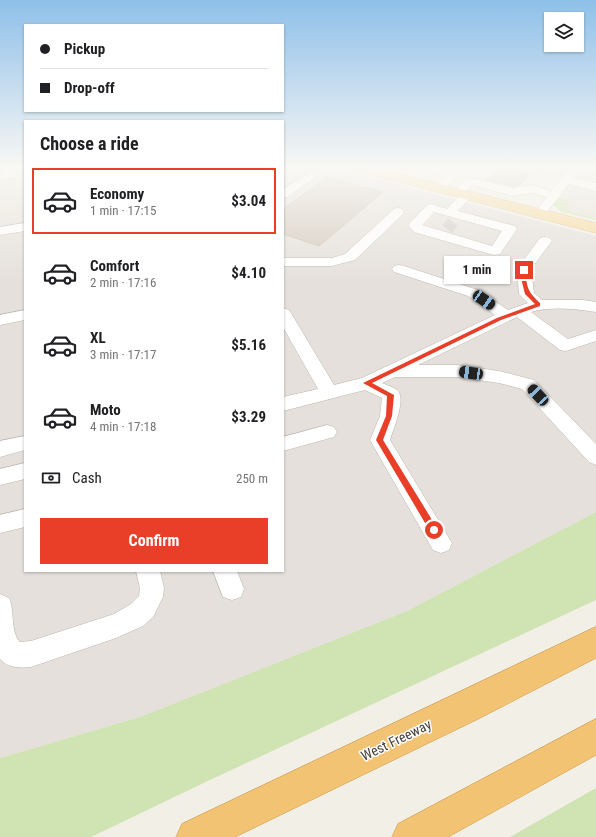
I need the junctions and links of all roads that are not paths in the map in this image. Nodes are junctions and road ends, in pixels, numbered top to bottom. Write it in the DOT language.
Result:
graph roads {
  1 [pos="456,206"];
  2 [pos="517,206"];
  3 [pos="545,206"];
  4 [pos="398,212"];
  5 [pos="540,213"];
  6 [pos="450,218"];
  7 [pos="24,227"];
  8 [pos="596,228"];
  9 [pos="0,231"];
  10 [pos="545,241"];
  11 [pos="284,262"];
  12 [pos="399,269"];
  13 [pos="538,304"];
  14 [pos="596,307"];
  15 [pos="513,314"];
  16 [pos="24,315"];
  17 [pos="284,315"];
  18 [pos="0,320"];
  19 [pos="596,335"];
  20 [pos="390,371"];
  21 [pos="366,383"];
  22 [pos="329,392"];
  23 [pos="284,404"];
  24 [pos="327,432"];
  25 [pos="24,443"];
  26 [pos="284,444"];
  27 [pos="0,449"];
  28 [pos="596,457"];
  29 [pos="24,471"];
  30 [pos="0,477"];
  31 [pos="24,518"];
  32 [pos="0,524"];
  33 [pos="442,543"];
  34 [pos="148,572"];
  35 [pos="0,606"];
  36 [pos="596,642"];
  37 [pos="596,736"];
  38 [pos="195,837"];
  39 [pos="411,837"];
  1 -- 6 [label="street"];
  2 -- 5 [label="main road"];
  3 -- 5 [label="street"];
  4 -- 11 [label="street"];
  5 -- 8 [label="main road"];
  6 -- 6 [label="street"];
  7 -- 9 [label="street"];
  10 -- 13 [label="street"];
  12 -- 15 [label="street"];
  13 -- 14 [label="street"];
  13 -- 15 [label="street"];
  15 -- 19 [label="street"];
  15 -- 20 [label="street"];
  16 -- 18 [label="street"];
  17 -- 22 [label="street"];
  20 -- 21 [label="street"];
  20 -- 28 [label="street"];
  21 -- 22 [label="street"];
  21 -- 33 [label="street"];
  22 -- 23 [label="street"];
  24 -- 26 [label="street"];
  25 -- 27 [label="street"];
  29 -- 30 [label="street"];
  31 -- 32 [label="street"];
  34 -- 35 [label="street"];
  36 -- 38 [label="highway, West Freeway"];
  37 -- 39 [label="highway"];
}
